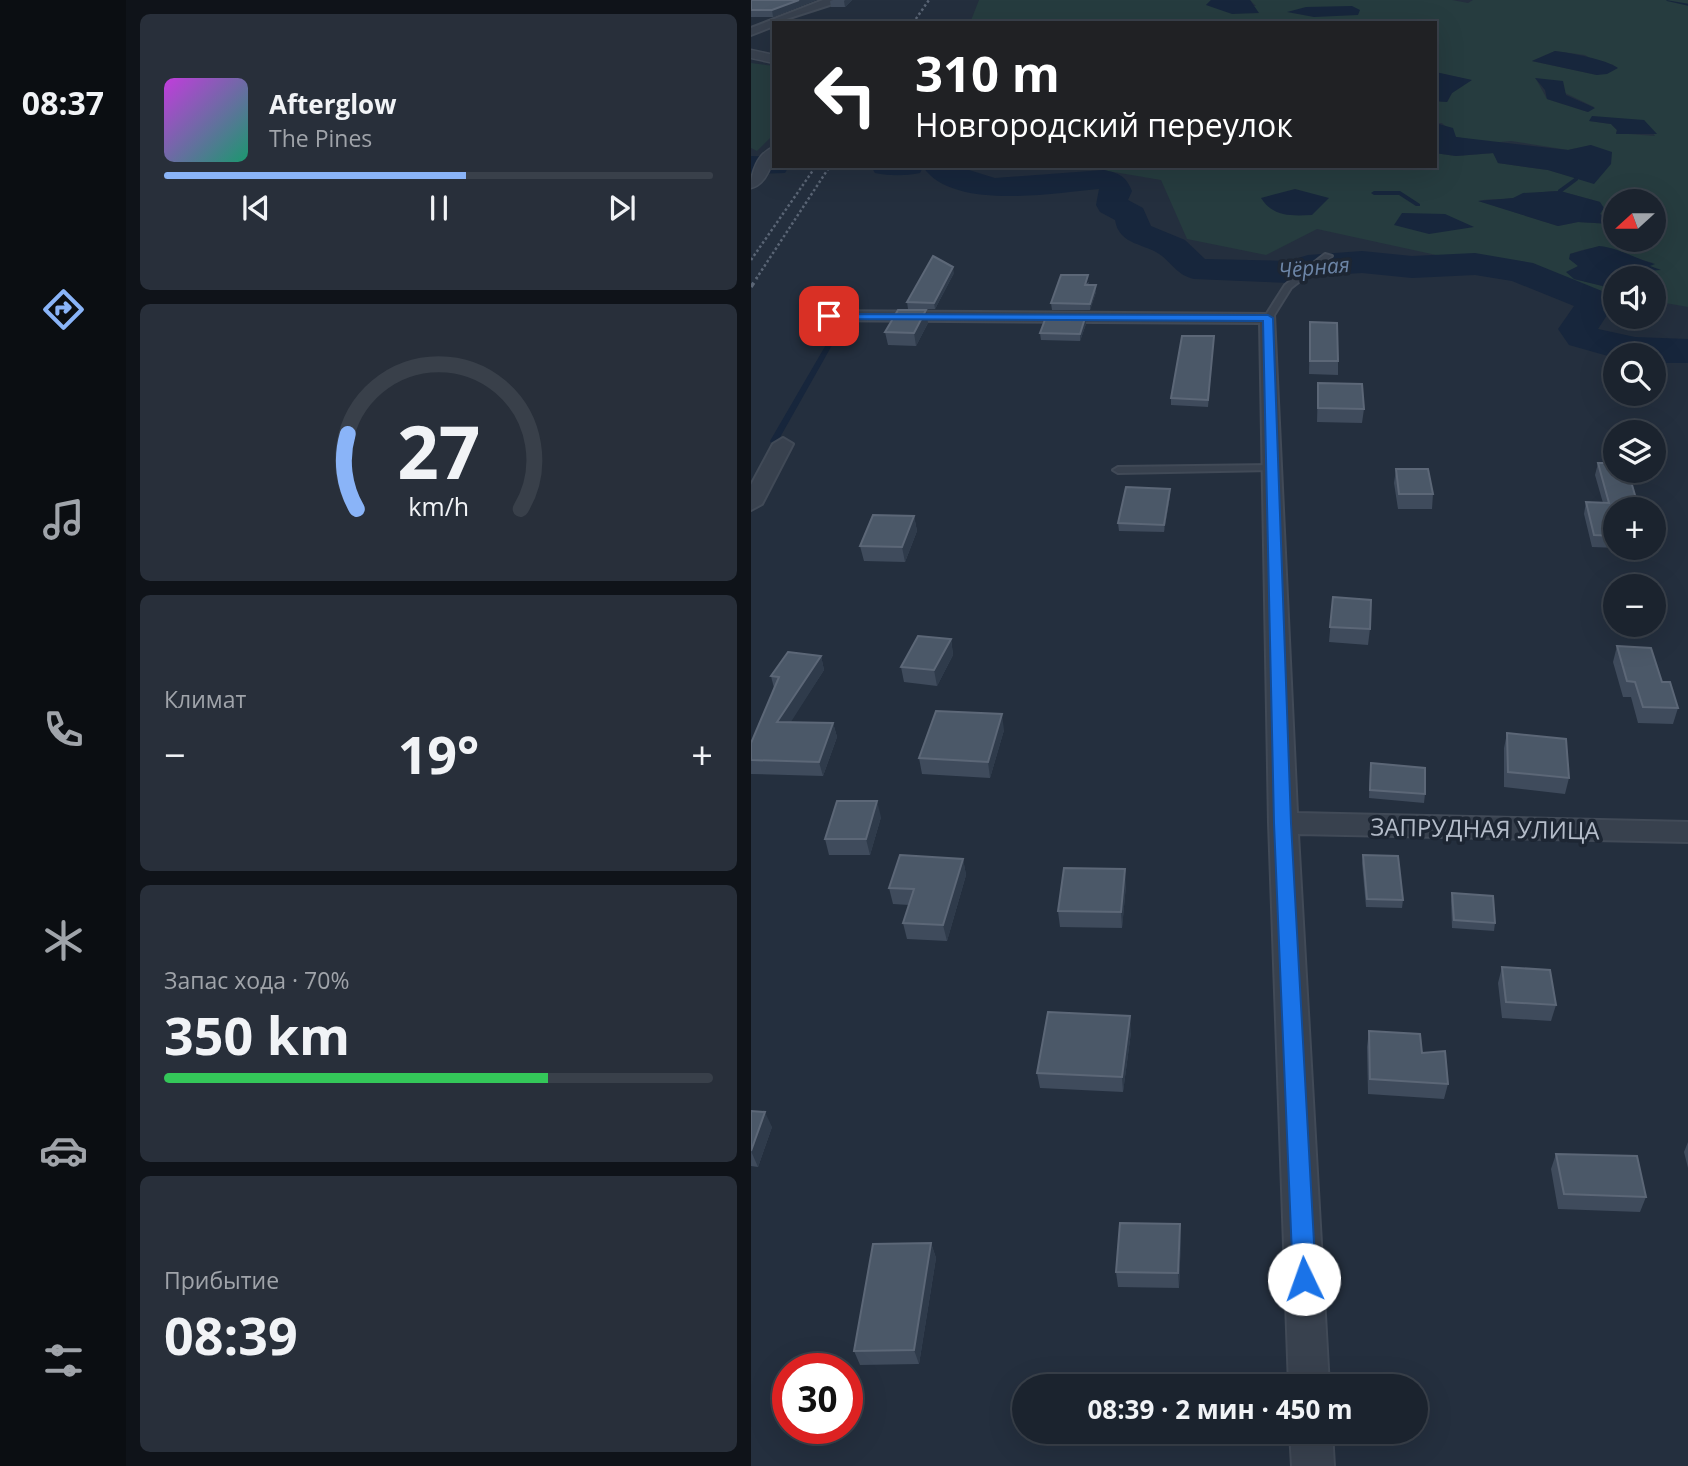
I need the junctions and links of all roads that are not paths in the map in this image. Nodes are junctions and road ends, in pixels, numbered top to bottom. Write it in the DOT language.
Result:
graph roads {
  1 [pos="840,0"];
  2 [pos="777,21"];
  3 [pos="772,23"];
  4 [pos="751,32"];
  5 [pos="751,54"];
  6 [pos="772,59"];
  7 [pos="772,155"];
  8 [pos="755,177"];
  9 [pos="1328,256"];
  10 [pos="810,316"];
  11 [pos="1268,318"];
  12 [pos="790,443"];
  13 [pos="1272,468"];
  14 [pos="1119,470"];
  15 [pos="751,504"];
  16 [pos="1283,823"];
  17 [pos="1688,832"];
  18 [pos="1308,1374"];
  19 [pos="1312,1444"];
  20 [pos="1313,1466"];
  1 -- 2 [label="street"];
  3 -- 4 [label="street"];
  5 -- 6 [label="street"];
  7 -- 8 [label="street"];
  9 -- 11 [label="lane"];
  10 -- 11 [label="street"];
  11 -- 13 [label="street"];
  12 -- 15 [label="street"];
  13 -- 14 [label="lane"];
  13 -- 16 [label="street"];
  16 -- 17 [label="street, ЗАПРУДНАЯ УЛИЦА"];
  16 -- 18 [label="street"];
  19 -- 20 [label="street"];
}
